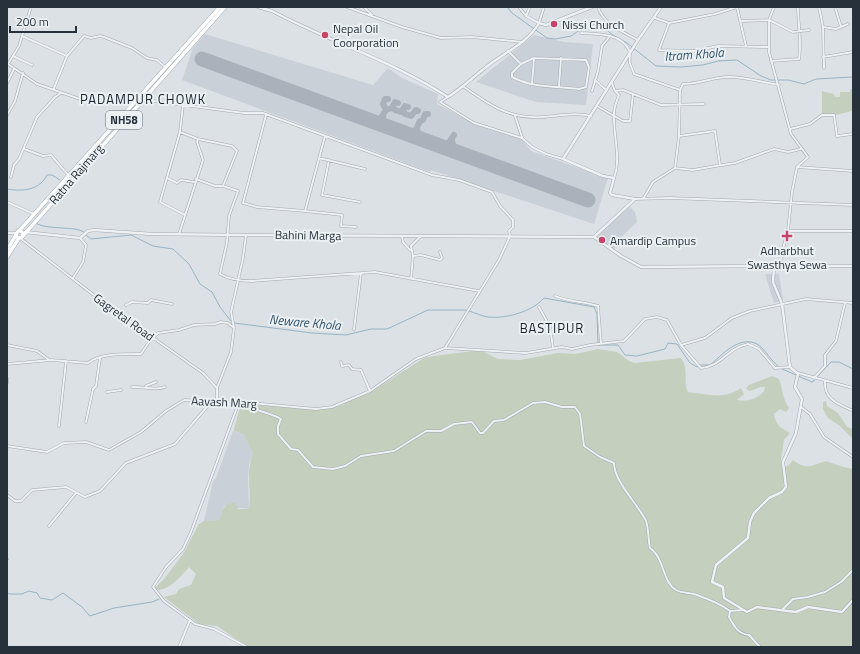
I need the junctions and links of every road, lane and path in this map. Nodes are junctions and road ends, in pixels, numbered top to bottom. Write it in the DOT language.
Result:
graph roads {
  1 [pos="31,7"];
  2 [pos="220,7"];
  3 [pos="225,7"];
  4 [pos="259,7"];
  5 [pos="346,7"];
  6 [pos="364,7"];
  7 [pos="519,7"];
  8 [pos="530,7"];
  9 [pos="544,7"];
  10 [pos="592,7"];
  11 [pos="598,7"];
  12 [pos="662,7"];
  13 [pos="737,7"];
  14 [pos="774,7"];
  15 [pos="798,7"];
  16 [pos="819,7"];
  17 [pos="835,7"];
  18 [pos="373,16"];
  19 [pos="526,16"];
  20 [pos="654,18"];
  21 [pos="769,20"];
  22 [pos="741,21"];
  23 [pos="539,23"];
  24 [pos="669,23"];
  25 [pos="848,24"];
  26 [pos="823,27"];
  27 [pos="841,27"];
  28 [pos="809,30"];
  29 [pos="798,32"];
  30 [pos="580,33"];
  31 [pos="22,36"];
  32 [pos="610,36"];
  33 [pos="638,40"];
  34 [pos="522,42"];
  35 [pos="746,46"];
  36 [pos="768,47"];
  37 [pos="508,51"];
  38 [pos="630,52"];
  39 [pos="853,52"];
  40 [pos="13,56"];
  41 [pos="68,56"];
  42 [pos="823,57"];
  43 [pos="534,58"];
  44 [pos="561,58"];
  45 [pos="771,61"];
  46 [pos="8,63"];
  47 [pos="521,64"];
  48 [pos="32,65"];
  49 [pos="166,68"];
  50 [pos="824,68"];
  51 [pos="14,69"];
  52 [pos="23,73"];
  53 [pos="595,80"];
  54 [pos="7,83"];
  55 [pos="612,83"];
  56 [pos="532,84"];
  57 [pos="559,86"];
  58 [pos="779,86"];
  59 [pos="464,87"];
  60 [pos="54,88"];
  61 [pos="680,90"];
  62 [pos="592,91"];
  63 [pos="607,91"];
  64 [pos="615,91"];
  65 [pos="61,93"];
  66 [pos="634,94"];
  67 [pos="448,97"];
  68 [pos="141,99"];
  69 [pos="704,104"];
  70 [pos="183,105"];
  71 [pos="679,105"];
  72 [pos="597,106"];
  73 [pos="266,114"];
  74 [pos="7,115"];
  75 [pos="515,116"];
  76 [pos="591,116"];
  77 [pos="614,116"];
  78 [pos="790,129"];
  79 [pos="180,132"];
  80 [pos="853,134"];
  81 [pos="325,136"];
  82 [pos="679,136"];
  83 [pos="522,138"];
  84 [pos="198,139"];
  85 [pos="24,149"];
  86 [pos="801,149"];
  87 [pos="319,158"];
  88 [pos="563,159"];
  89 [pos="329,160"];
  90 [pos="720,166"];
  91 [pos="797,167"];
  92 [pos="675,168"];
  93 [pos="366,169"];
  94 [pos="853,171"];
  95 [pos="69,176"];
  96 [pos="11,177"];
  97 [pos="167,178"];
  98 [pos="614,178"];
  99 [pos="196,179"];
  100 [pos="194,182"];
  101 [pos="223,186"];
  102 [pos="635,199"];
  103 [pos="642,199"];
  104 [pos="7,202"];
  105 [pos="360,202"];
  106 [pos="791,202"];
  107 [pos="853,205"];
  108 [pos="305,211"];
  109 [pos="34,214"];
  110 [pos="184,215"];
  111 [pos="356,227"];
  112 [pos="788,231"];
  113 [pos="853,231"];
  114 [pos="7,233"];
  115 [pos="24,233"];
  116 [pos="179,234"];
  117 [pos="227,234"];
  118 [pos="18,235"];
  119 [pos="246,235"];
  120 [pos="402,236"];
  121 [pos="420,236"];
  122 [pos="510,236"];
  123 [pos="81,237"];
  124 [pos="594,237"];
  125 [pos="7,250"];
  126 [pos="411,250"];
  127 [pos="440,252"];
  128 [pos="414,256"];
  129 [pos="7,257"];
  130 [pos="774,266"];
  131 [pos="782,266"];
  132 [pos="853,266"];
  133 [pos="361,273"];
  134 [pos="73,278"];
  135 [pos="411,279"];
  136 [pos="239,280"];
  137 [pos="479,291"];
  138 [pos="555,296"];
  139 [pos="845,303"];
  140 [pos="853,303"];
  141 [pos="172,304"];
  142 [pos="782,304"];
  143 [pos="126,305"];
  144 [pos="539,307"];
  145 [pos="234,328"];
  146 [pos="354,329"];
  147 [pos="153,338"];
  148 [pos="601,343"];
  149 [pos="7,344"];
  150 [pos="681,345"];
  151 [pos="445,348"];
  152 [pos="553,348"];
  153 [pos="100,358"];
  154 [pos="50,360"];
  155 [pos="66,361"];
  156 [pos="341,362"];
  157 [pos="7,364"];
  158 [pos="790,367"];
  159 [pos="797,372"];
  160 [pos="7,378"];
  161 [pos="814,378"];
  162 [pos="825,381"];
  163 [pos="156,382"];
  164 [pos="7,383"];
  165 [pos="145,386"];
  166 [pos="132,387"];
  167 [pos="164,387"];
  168 [pos="217,388"];
  169 [pos="853,388"];
  170 [pos="121,390"];
  171 [pos="370,391"];
  172 [pos="107,392"];
  173 [pos="212,401"];
  174 [pos="217,401"];
  175 [pos="239,402"];
  176 [pos="802,407"];
  177 [pos="853,411"];
  178 [pos="86,422"];
  179 [pos="59,426"];
  180 [pos="7,446"];
  181 [pos="853,457"];
  182 [pos="76,492"];
  183 [pos="7,495"];
  184 [pos="49,526"];
  185 [pos="853,570"];
  186 [pos="853,600"];
  187 [pos="743,610"];
  188 [pos="782,610"];
  189 [pos="730,611"];
  190 [pos="190,620"];
  191 [pos="179,647"];
  192 [pos="247,647"];
  193 [pos="760,647"];
  1 -- 31 [label="street"];
  2 -- 49 [label="main road, Ratna Rajmarg / NH58"];
  3 -- 68 [label="main road, Ratna Rajmarg / NH58"];
  4 -- 67 [label="street"];
  5 -- 18 [label="street"];
  6 -- 18 [label="street"];
  7 -- 19 [label="street"];
  8 -- 19 [label="street"];
  9 -- 23 [label="street"];
  10 -- 23 [label="street"];
  11 -- 33 [label="street"];
  12 -- 20 [label="street"];
  13 -- 22 [label="street"];
  13 -- 24 [label="street"];
  14 -- 21 [label="street"];
  15 -- 29 [label="street"];
  16 -- 26 [label="street"];
  17 -- 27 [label="street"];
  18 -- 34 [label="street"];
  19 -- 23 [label="street"];
  20 -- 24 [label="street"];
  20 -- 33 [label="street"];
  21 -- 22 [label="street"];
  21 -- 29 [label="street"];
  21 -- 36 [label="street"];
  22 -- 35 [label="street"];
  23 -- 34 [label="street"];
  24 -- 35 [label="street"];
  25 -- 27 [label="street"];
  26 -- 27 [label="street"];
  26 -- 42 [label="street"];
  28 -- 29 [label="street"];
  29 -- 45 [label="street"];
  30 -- 32 [label="street"];
  31 -- 40 [label="street"];
  31 -- 41 [label="street"];
  32 -- 38 [label="street"];
  32 -- 53 [label="street"];
  33 -- 38 [label="street"];
  34 -- 37 [label="street"];
  35 -- 36 [label="street"];
  36 -- 45 [label="street"];
  37 -- 47 [label="street"];
  37 -- 59 [label="street"];
  38 -- 55 [label="street"];
  38 -- 61 [label="street"];
  39 -- 42 [label="street"];
  40 -- 46 [label="street"];
  40 -- 48 [label="street"];
  41 -- 49 [label="street"];
  41 -- 60 [label="street"];
  42 -- 50 [label="street"];
  43 -- 44 [label="street"];
  43 -- 47 [label="street"];
  43 -- 56 [label="street"];
  44 -- 57 [label="street"];
  44 -- 57 [label="street"];
  45 -- 58 [label="street"];
  46 -- 51 [label="street"];
  47 -- 56 [label="street"];
  49 -- 68 [label="main road, Ratna Rajmarg / NH58"];
  51 -- 52 [label="street"];
  51 -- 54 [label="street"];
  52 -- 60 [label="street"];
  52 -- 74 [label="street"];
  53 -- 62 [label="street"];
  53 -- 63 [label="street"];
  55 -- 63 [label="street"];
  55 -- 64 [label="street"];
  56 -- 57 [label="street"];
  58 -- 61 [label="street"];
  58 -- 78 [label="street"];
  59 -- 67 [label="street"];
  59 -- 75 [label="street"];
  60 -- 65 [label="street"];
  61 -- 71 [label="street"];
  63 -- 72 [label="street"];
  64 -- 66 [label="street"];
  64 -- 77 [label="street"];
  65 -- 68 [label="street"];
  65 -- 85 [label="street"];
  66 -- 71 [label="street"];
  66 -- 77 [label="street"];
  67 -- 83 [label="street"];
  68 -- 70 [label="street"];
  68 -- 95 [label="main road, Ratna Rajmarg / NH58"];
  68 -- 115 [label="main road, Ratna Rajmarg / NH58"];
  69 -- 71 [label="street"];
  70 -- 73 [label="street"];
  70 -- 79 [label="street"];
  71 -- 82 [label="street"];
  72 -- 76 [label="street"];
  72 -- 77 [label="street"];
  73 -- 81 [label="street"];
  73 -- 108 [label="street"];
  75 -- 76 [label="street"];
  75 -- 83 [label="street"];
  76 -- 88 [label="street"];
  77 -- 98 [label="street"];
  78 -- 80 [label="street"];
  78 -- 86 [label="street"];
  79 -- 84 [label="street"];
  79 -- 97 [label="street"];
  81 -- 87 [label="street"];
  81 -- 122 [label="street"];
  82 -- 90 [label="street"];
  82 -- 92 [label="street"];
  83 -- 88 [label="street"];
  84 -- 99 [label="street"];
  84 -- 101 [label="street"];
  85 -- 95 [label="street"];
  85 -- 96 [label="street"];
  86 -- 90 [label="street"];
  86 -- 91 [label="street"];
  87 -- 89 [label="street"];
  87 -- 108 [label="street"];
  88 -- 98 [label="street"];
  89 -- 93 [label="street"];
  89 -- 105 [label="street"];
  90 -- 92 [label="street"];
  91 -- 94 [label="street"];
  91 -- 106 [label="street"];
  92 -- 103 [label="street"];
  95 -- 109 [label="main road, Ratna Rajmarg / NH58"];
  97 -- 100 [label="street"];
  97 -- 110 [label="street"];
  98 -- 102 [label="street"];
  99 -- 100 [label="street"];
  99 -- 101 [label="street"];
  100 -- 110 [label="street"];
  101 -- 117 [label="street"];
  102 -- 103 [label="street"];
  102 -- 124 [label="street"];
  103 -- 106 [label="street"];
  104 -- 109 [label="street"];
  106 -- 107 [label="street"];
  106 -- 112 [label="street"];
  108 -- 111 [label="street"];
  109 -- 118 [label="main road, Ratna Rajmarg / NH58"];
  110 -- 116 [label="street"];
  112 -- 113 [label="street"];
  112 -- 131 [label="street"];
  114 -- 118 [label="street"];
  115 -- 118 [label="main road, Ratna Rajmarg / NH58"];
  115 -- 123 [label="street"];
  116 -- 117 [label="street, Bahini Marga"];
  116 -- 123 [label="street, Bahini Marga"];
  117 -- 119 [label="street, Bahini Marga"];
  117 -- 136 [label="street"];
  118 -- 125 [label="main road, Ratna Rajmarg / NH58"];
  118 -- 129 [label="main road, Ratna Rajmarg / NH58"];
  118 -- 134 [label="street, Gagretal Road"];
  119 -- 120 [label="street, Bahini Marga"];
  119 -- 136 [label="street"];
  120 -- 121 [label="street, Bahini Marga"];
  120 -- 126 [label="street"];
  121 -- 122 [label="street, Bahini Marga"];
  121 -- 126 [label="street"];
  122 -- 124 [label="street, Bahini Marga"];
  122 -- 137 [label="street"];
  123 -- 134 [label="street"];
  124 -- 130 [label="street"];
  126 -- 128 [label="street"];
  127 -- 128 [label="street"];
  128 -- 135 [label="street"];
  130 -- 131 [label="street"];
  130 -- 142 [label="street"];
  131 -- 132 [label="street"];
  133 -- 135 [label="street"];
  133 -- 136 [label="street"];
  133 -- 146 [label="street"];
  134 -- 147 [label="street, Gagretal Road"];
  135 -- 137 [label="street"];
  136 -- 145 [label="street"];
  137 -- 151 [label="street"];
  138 -- 148 [label="street"];
  139 -- 140 [label="street"];
  139 -- 142 [label="street"];
  139 -- 161 [label="street"];
  141 -- 143 [label="street"];
  142 -- 150 [label="street"];
  142 -- 158 [label="street"];
  144 -- 152 [label="street"];
  145 -- 147 [label="street"];
  145 -- 168 [label="street"];
  147 -- 153 [label="street"];
  147 -- 168 [label="street, Gagretal Road"];
  148 -- 150 [label="street"];
  148 -- 152 [label="street"];
  149 -- 154 [label="street"];
  150 -- 158 [label="street"];
  151 -- 152 [label="street"];
  151 -- 171 [label="street, Aavash Marg"];
  153 -- 155 [label="street"];
  153 -- 178 [label="street"];
  154 -- 155 [label="street"];
  154 -- 157 [label="street"];
  155 -- 179 [label="street"];
  156 -- 171 [label="street"];
  158 -- 159 [label="street"];
  159 -- 161 [label="street"];
  159 -- 176 [label="street"];
  160 -- 164 [label="street"];
  161 -- 162 [label="street"];
  162 -- 169 [label="street"];
  162 -- 177 [label="street"];
  163 -- 165 [label="street"];
  165 -- 166 [label="street"];
  165 -- 167 [label="street"];
  168 -- 174 [label="street"];
  170 -- 172 [label="street"];
  171 -- 175 [label="street, Aavash Marg"];
  173 -- 174 [label="street, Aavash Marg"];
  173 -- 180 [label="street, Aavash Marg"];
  173 -- 182 [label="street"];
  174 -- 175 [label="street, Aavash Marg"];
  175 -- 189 [label="street"];
  175 -- 190 [label="street"];
  176 -- 181 [label="street"];
  176 -- 187 [label="street"];
  182 -- 183 [label="street"];
  182 -- 184 [label="street"];
  185 -- 188 [label="street"];
  186 -- 188 [label="street"];
  187 -- 188 [label="street"];
  187 -- 189 [label="street"];
  189 -- 193 [label="street"];
  190 -- 191 [label="street"];
  190 -- 192 [label="street"];
}
